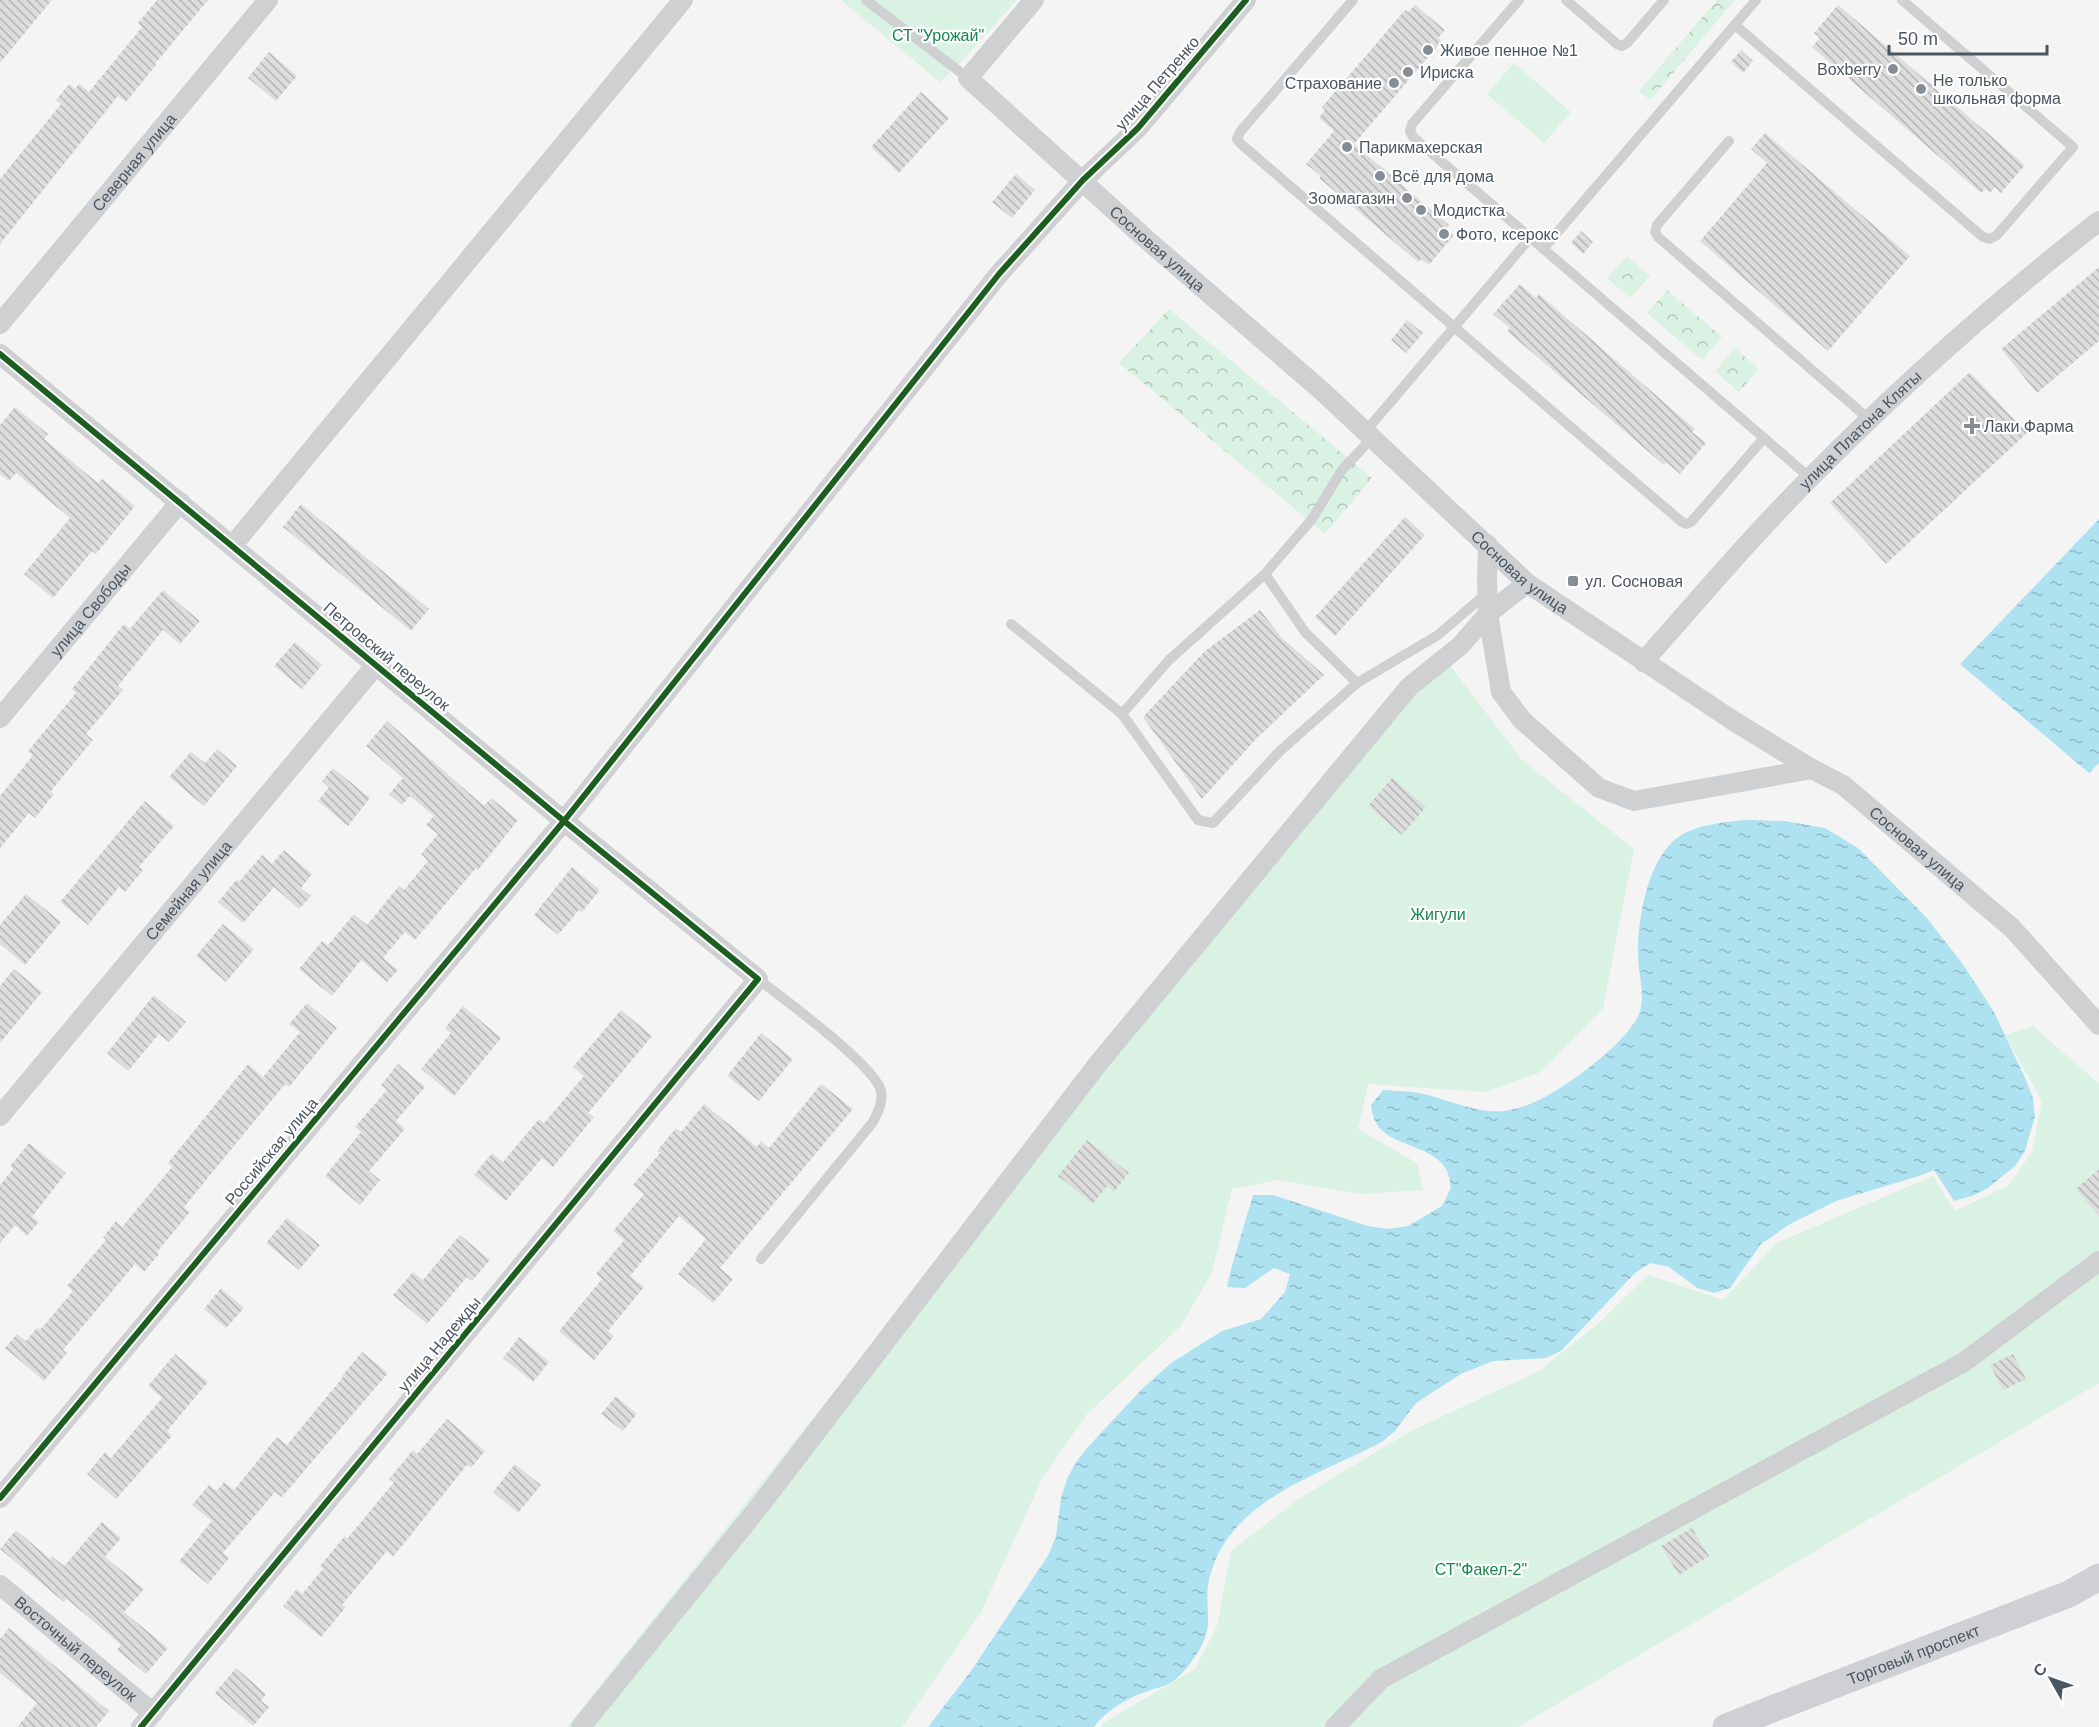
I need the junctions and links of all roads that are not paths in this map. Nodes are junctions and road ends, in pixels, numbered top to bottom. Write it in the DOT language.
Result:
graph roads {
  1 [pos="268,0"];
  2 [pos="683,0"];
  3 [pos="866,0"];
  4 [pos="1034,0"];
  5 [pos="1246,0"];
  6 [pos="1353,0"];
  7 [pos="1519,0"];
  8 [pos="1566,0"];
  9 [pos="1664,0"];
  10 [pos="1756,0"];
  11 [pos="1902,0"];
  12 [pos="1735,25"];
  13 [pos="968,78"];
  14 [pos="1729,141"];
  15 [pos="1083,180"];
  16 [pos="2099,221"];
  17 [pos="1530,238"];
  18 [pos="1543,249"];
  19 [pos="0,324"];
  20 [pos="1454,327"];
  21 [pos="2,359"];
  22 [pos="1870,420"];
  23 [pos="1368,435"];
  24 [pos="1764,438"];
  25 [pos="1810,478"];
  26 [pos="180,502"];
  27 [pos="233,545"];
  28 [pos="1488,545"];
  29 [pos="1265,574"];
  30 [pos="1527,583"];
  31 [pos="1487,592"];
  32 [pos="1488,614"];
  33 [pos="1011,624"];
  34 [pos="1643,662"];
  35 [pos="376,665"];
  36 [pos="1357,683"];
  37 [pos="1122,714"];
  38 [pos="0,718"];
  39 [pos="1812,769"];
  40 [pos="564,821"];
  41 [pos="758,979"];
  42 [pos="2099,1025"];
  43 [pos="0,1116"];
  44 [pos="761,1259"];
  45 [pos="2099,1261"];
  46 [pos="0,1498"];
  47 [pos="2099,1578"];
  48 [pos="0,1585"];
  49 [pos="147,1720"];
  50 [pos="581,1727"];
  51 [pos="1335,1727"];
  52 [pos="1726,1727"];
  1 -- 19 [label="street, Северная улица"];
  2 -- 27 [label="street"];
  3 -- 13 [label="lane"];
  4 -- 13 [label="street"];
  5 -- 15 [label="street, улица Петренко"];
  6 -- 20 [label="lane"];
  7 -- 17 [label="lane"];
  8 -- 9 [label="lane"];
  10 -- 12 [label="lane"];
  11 -- 12 [label="lane"];
  12 -- 18 [label="lane"];
  13 -- 15 [label="street, Сосновая улица"];
  14 -- 22 [label="lane"];
  15 -- 23 [label="street, Сосновая улица"];
  15 -- 40 [label="street, улица Петренко"];
  16 -- 22 [label="street, улица Платона Кляты"];
  17 -- 18 [label="lane"];
  17 -- 20 [label="lane"];
  18 -- 24 [label="lane"];
  20 -- 23 [label="lane"];
  20 -- 24 [label="lane"];
  21 -- 26 [label="street, Петровский переулок"];
  22 -- 25 [label="street, улица Платона Кляты"];
  23 -- 28 [label="street, Сосновая улица"];
  23 -- 29 [label="lane"];
  24 -- 25 [label="lane"];
  25 -- 34 [label="street, улица Платона Кляты"];
  26 -- 27 [label="street, Петровский переулок"];
  26 -- 38 [label="street, улица Свободы"];
  27 -- 35 [label="street, Петровский переулок"];
  28 -- 30 [label="street, Сосновая улица"];
  28 -- 31 [label="street"];
  29 -- 36 [label="lane"];
  29 -- 37 [label="lane"];
  30 -- 32 [label="street"];
  30 -- 34 [label="street, Сосновая улица"];
  31 -- 32 [label="street"];
  31 -- 36 [label="lane"];
  32 -- 39 [label="street"];
  32 -- 50 [label="street"];
  33 -- 37 [label="lane"];
  34 -- 39 [label="street, Сосновая улица"];
  35 -- 40 [label="street, Петровский переулок"];
  35 -- 43 [label="street, Семейная улица"];
  36 -- 37 [label="lane"];
  39 -- 42 [label="street, Сосновая улица"];
  40 -- 41 [label="street, Петровский переулок"];
  40 -- 46 [label="street, Российская улица"];
  41 -- 44 [label="lane"];
  41 -- 49 [label="street, улица Надежды"];
  45 -- 51 [label="street"];
  47 -- 52 [label="street, Торговый проспект"];
  48 -- 49 [label="street, Восточный переулок"];
}
